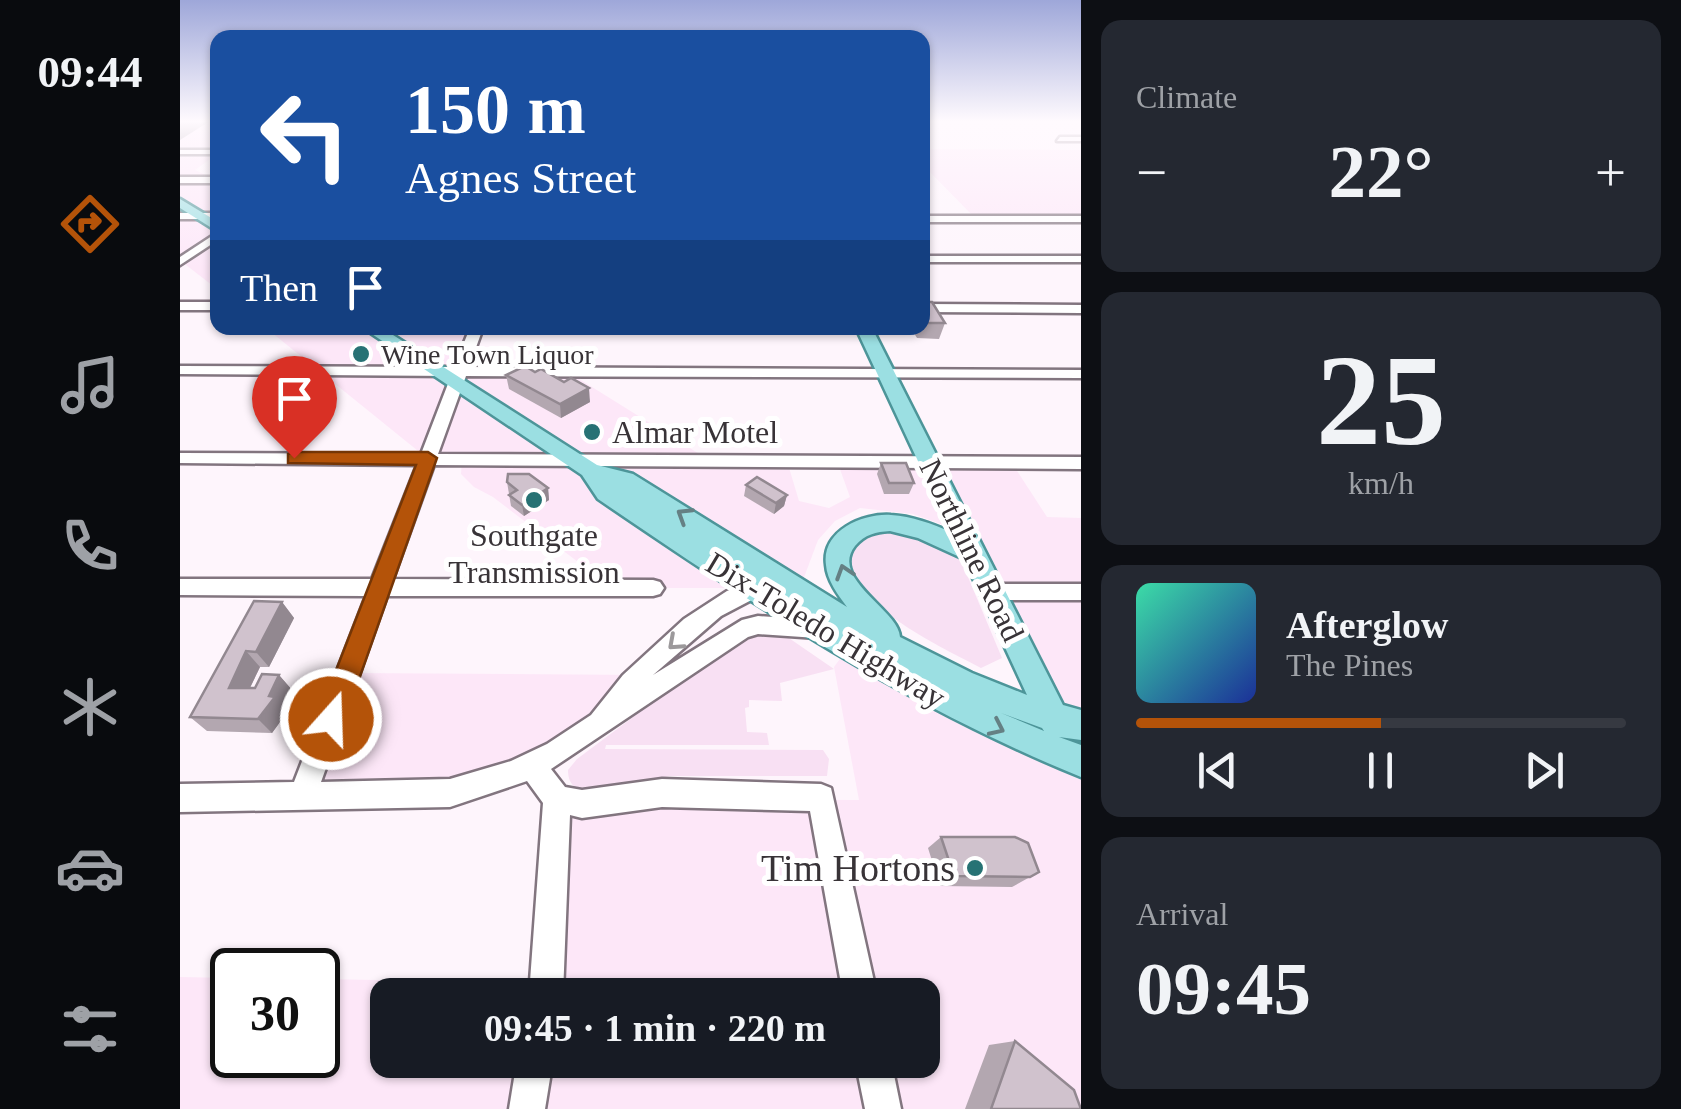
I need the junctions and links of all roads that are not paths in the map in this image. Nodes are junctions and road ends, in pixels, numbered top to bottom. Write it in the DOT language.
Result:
graph roads {
  1 [pos="180,180"];
  2 [pos="210,180"];
  3 [pos="180,204"];
  4 [pos="180,216"];
  5 [pos="198,216"];
  6 [pos="210,216"];
  7 [pos="930,218"];
  8 [pos="1081,219"];
  9 [pos="210,226"];
  10 [pos="210,238"];
  11 [pos="210,256"];
  12 [pos="182,258"];
  13 [pos="930,258"];
  14 [pos="1081,259"];
  15 [pos="180,306"];
  16 [pos="210,306"];
  17 [pos="930,308"];
  18 [pos="1081,309"];
  19 [pos="383,335"];
  20 [pos="472,335"];
  21 [pos="867,335"];
  22 [pos="180,370"];
  23 [pos="886,373"];
  24 [pos="1081,374"];
  25 [pos="451,376"];
  26 [pos="180,458"];
  27 [pos="428,458"];
  28 [pos="929,462"];
  29 [pos="1081,463"];
  30 [pos="583,465"];
  31 [pos="975,554"];
  32 [pos="180,587"];
  33 [pos="382,587"];
  34 [pos="653,588"];
  35 [pos="754,589"];
  36 [pos="993,592"];
  37 [pos="1081,592"];
  38 [pos="862,628"];
  39 [pos="817,629"];
  40 [pos="901,649"];
  41 [pos="600,721"];
  42 [pos="1067,722"];
  43 [pos="1079,764"];
  44 [pos="532,765"];
  45 [pos="302,797"];
  46 [pos="180,798"];
  47 [pos="557,799"];
  48 [pos="547,978"];
  49 [pos="857,978"];
  50 [pos="532,1078"];
  51 [pos="876,1078"];
  52 [pos="527,1109"];
  53 [pos="882,1109"];
  1 -- 2 [label="street"];
  3 -- 5 [label="main road"];
  4 -- 5 [label="street"];
  5 -- 6 [label="street"];
  5 -- 9 [label="main road"];
  7 -- 8 [label="street"];
  10 -- 12 [label="street"];
  11 -- 12 [label="street"];
  13 -- 14 [label="street"];
  15 -- 16 [label="street"];
  17 -- 18 [label="street"];
  19 -- 25 [label="main road, Dix-Toledo Highway"];
  20 -- 25 [label="street"];
  21 -- 23 [label="main road, Northline Road"];
  22 -- 25 [label="street"];
  23 -- 24 [label="street"];
  23 -- 25 [label="street"];
  23 -- 28 [label="main road, Northline Road"];
  25 -- 27 [label="street"];
  25 -- 30 [label="main road, Dix-Toledo Highway"];
  26 -- 27 [label="street"];
  27 -- 30 [label="street"];
  27 -- 33 [label="street"];
  28 -- 29 [label="street"];
  28 -- 30 [label="street"];
  28 -- 31 [label="main road, Northline Road"];
  30 -- 35 [label="main road, Dix-Toledo Highway"];
  38 -- 30 [label="main road, Dix-Toledo Highway, one-way"];
  31 -- 36 [label="main road, Northline Road"];
  40 -- 31 [label="main road, one-way"];
  32 -- 33 [label="street"];
  33 -- 34 [label="street"];
  33 -- 45 [label="street"];
  35 -- 38 [label="main road"];
  35 -- 39 [label="main road, Dix-Toledo Highway"];
  35 -- 41 [label="street, one-way"];
  36 -- 37 [label="street"];
  36 -- 42 [label="main road, Northline Road"];
  38 -- 40 [label="main road, Dix-Toledo Highway"];
  39 -- 41 [label="street"];
  39 -- 43 [label="main road, Dix-Toledo Highway, one-way"];
  40 -- 42 [label="main road, Dix-Toledo Highway"];
  41 -- 44 [label="street"];
  42 -- 43 [label="main road, Northline Road"];
  44 -- 45 [label="street"];
  44 -- 47 [label="street"];
  45 -- 46 [label="street"];
  47 -- 48 [label="street"];
  47 -- 49 [label="street"];
  50 -- 52 [label="street"];
  51 -- 53 [label="street"];
}
